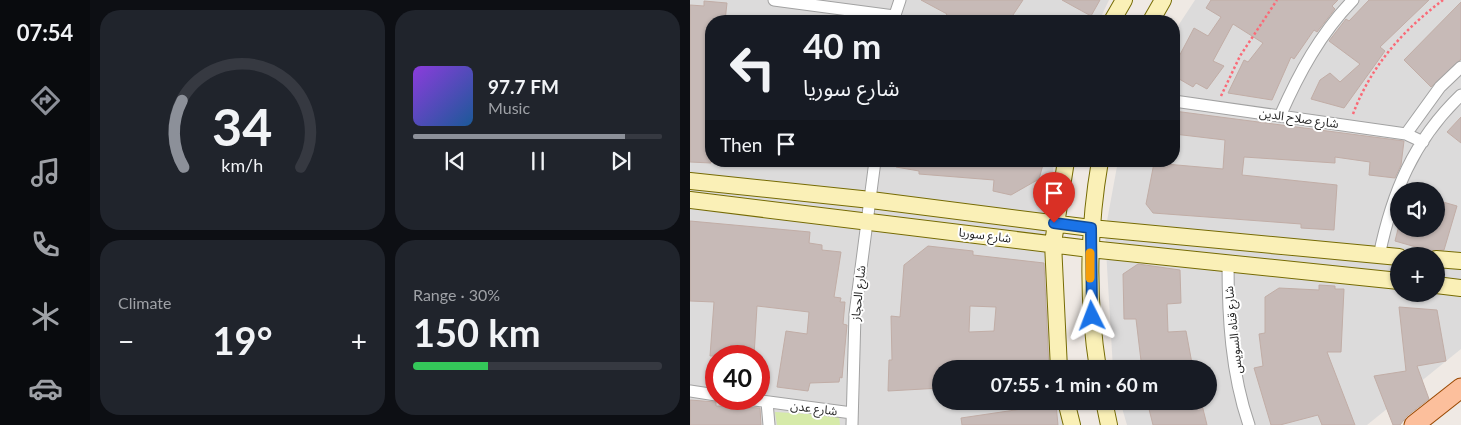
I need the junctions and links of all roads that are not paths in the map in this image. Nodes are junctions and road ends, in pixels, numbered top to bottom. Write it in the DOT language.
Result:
graph roads {
  1 [pos="774,0"];
  2 [pos="900,0"];
  3 [pos="1124,0"];
  4 [pos="1353,0"];
  5 [pos="788,1"];
  6 [pos="875,15"];
  7 [pos="895,15"];
  8 [pos="1115,15"];
  9 [pos="1461,68"];
  10 [pos="1461,95"];
  11 [pos="1180,102"];
  12 [pos="1280,116"];
  13 [pos="1406,134"];
  14 [pos="1423,142"];
  15 [pos="874,167"];
  16 [pos="1065,167"];
  17 [pos="1099,167"];
  18 [pos="690,181"];
  19 [pos="690,200"];
  20 [pos="871,200"];
  21 [pos="868,221"];
  22 [pos="1054,223"];
  23 [pos="1091,228"];
  24 [pos="1053,243"];
  25 [pos="1090,249"];
  26 [pos="1379,256"];
  27 [pos="1390,257"];
  28 [pos="1445,259"];
  29 [pos="1461,260"];
  30 [pos="1228,263"];
  31 [pos="1390,280"];
  32 [pos="1445,286"];
  33 [pos="1461,288"];
  34 [pos="1059,360"];
  35 [pos="1097,360"];
  36 [pos="1461,388"];
  37 [pos="690,391"];
  38 [pos="705,393"];
  39 [pos="770,402"];
  40 [pos="768,410"];
  41 [pos="1068,410"];
  42 [pos="1106,410"];
  43 [pos="852,413"];
  44 [pos="769,425"];
  45 [pos="852,425"];
  46 [pos="1072,425"];
  47 [pos="1109,425"];
  48 [pos="1249,425"];
  49 [pos="1414,425"];
  1 -- 5 [label="street"];
  2 -- 7 [label="street"];
  3 -- 8 [label="street"];
  4 -- 12 [label="street"];
  5 -- 6 [label="street"];
  9 -- 13 [label="street"];
  10 -- 14 [label="street"];
  11 -- 12 [label="street, شارع صلاح الدين"];
  12 -- 13 [label="street, شارع صلاح الدين"];
  13 -- 14 [label="street, شارع صلاح الدين"];
  14 -- 26 [label="street"];
  15 -- 20 [label="street, شارع الحجاز"];
  16 -- 22 [label="street"];
  17 -- 23 [label="street"];
  18 -- 20 [label="street, شارع سوريا"];
  19 -- 21 [label="street, شارع سوريا"];
  20 -- 21 [label="street, شارع الحجاز"];
  20 -- 22 [label="street, شارع سوريا"];
  21 -- 24 [label="street, شارع سوريا"];
  21 -- 43 [label="street, شارع الحجاز"];
  22 -- 23 [label="street, شارع سوريا"];
  22 -- 24 [label="street"];
  23 -- 25 [label="street"];
  23 -- 26 [label="street, شارع سوريا"];
  24 -- 25 [label="street, شارع سوريا"];
  24 -- 34 [label="street"];
  25 -- 30 [label="street, شارع سوريا"];
  25 -- 35 [label="street"];
  26 -- 27 [label="street, شارع سوريا"];
  28 -- 29 [label="street"];
  30 -- 31 [label="street, شارع سوريا"];
  30 -- 48 [label="street, شارع قناه السويس"];
  32 -- 33 [label="street"];
  36 -- 49 [label="main road"];
  37 -- 38 [label="street"];
  39 -- 43 [label="street, شارع عدن"];
  40 -- 44 [label="street"];
  41 -- 46 [label="street"];
  42 -- 47 [label="street"];
  43 -- 45 [label="street, شارع الحجاز"];
}
